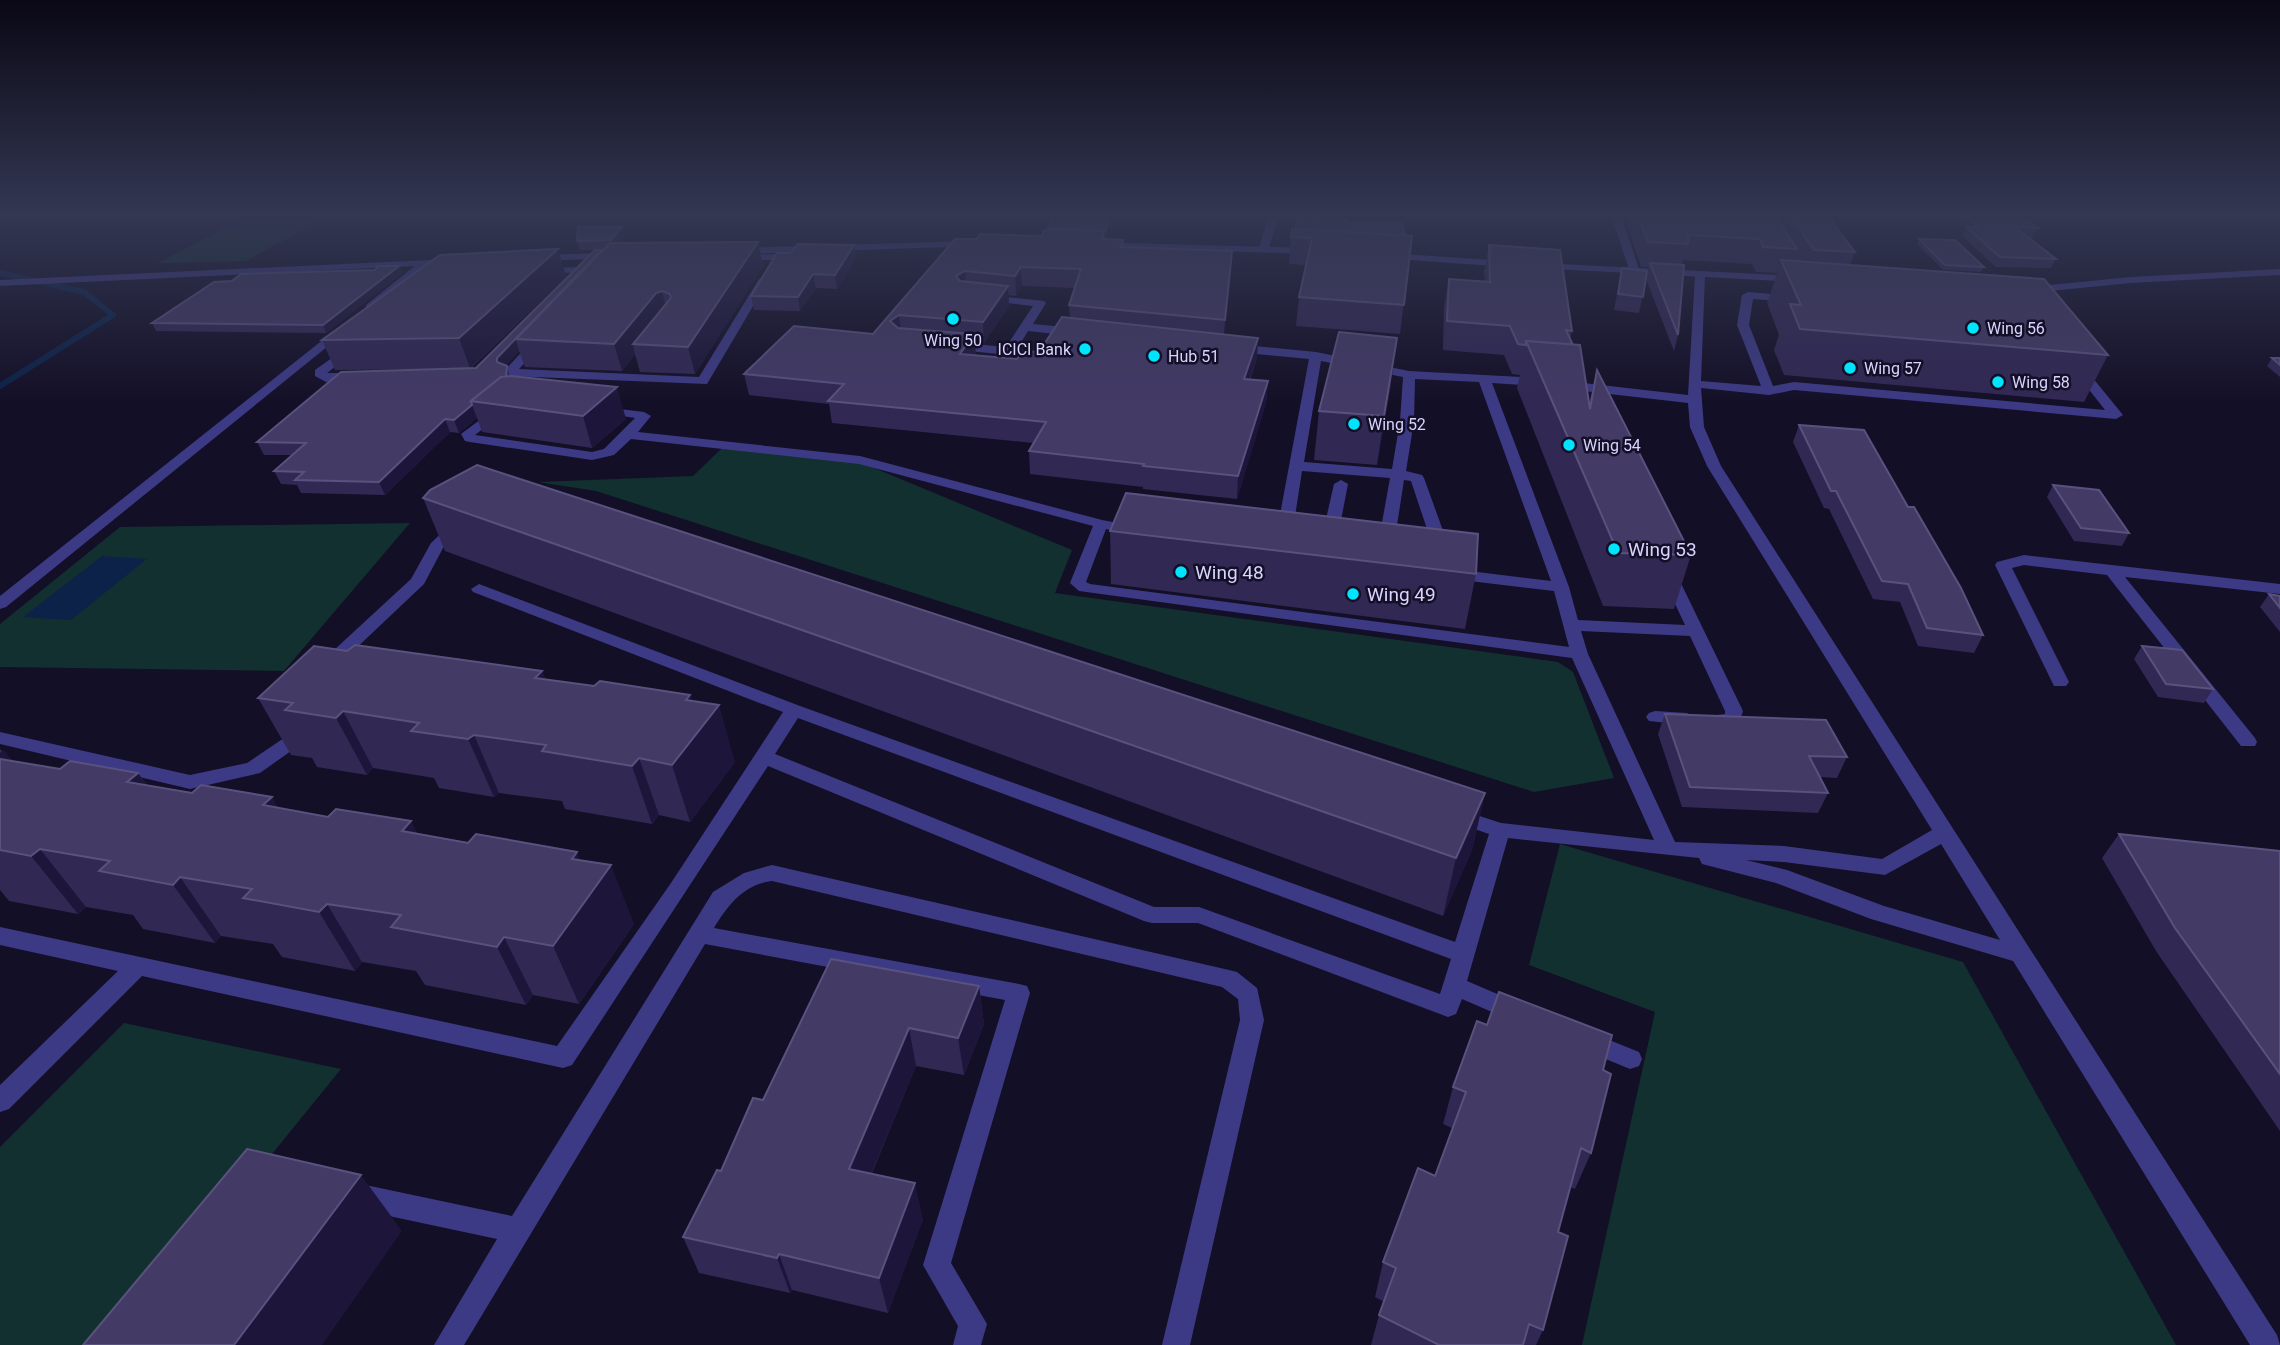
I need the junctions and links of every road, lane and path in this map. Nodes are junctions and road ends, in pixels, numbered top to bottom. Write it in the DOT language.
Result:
graph roads {
  1 [pos="138,278"];
  2 [pos="407,278"];
  3 [pos="764,278"];
  4 [pos="1700,278"];
  5 [pos="1769,278"];
  6 [pos="2199,278"];
  7 [pos="1800,279"];
  8 [pos="1814,280"];
  9 [pos="0,283"];
  10 [pos="2013,291"];
  11 [pos="979,298"];
  12 [pos="1803,300"];
  13 [pos="1026,327"];
  14 [pos="548,332"];
  15 [pos="1095,334"];
  16 [pos="363,340"];
  17 [pos="942,345"];
  18 [pos="1220,346"];
  19 [pos="1317,356"];
  20 [pos="2073,361"];
  21 [pos="1409,375"];
  22 [pos="366,377"];
  23 [pos="1484,379"];
  24 [pos="1579,385"];
  25 [pos="1769,391"];
  26 [pos="1694,392"];
  27 [pos="507,403"];
  28 [pos="1588,404"];
  29 [pos="590,408"];
  30 [pos="628,435"];
  31 [pos="1296,466"];
  32 [pos="1398,474"];
  33 [pos="1341,484"];
  34 [pos="472,518"];
  35 [pos="1101,524"];
  36 [pos="1152,532"];
  37 [pos="1281,552"];
  38 [pos="1659,552"];
  39 [pos="1443,554"];
  40 [pos="1326,558"];
  41 [pos="1383,565"];
  42 [pos="2112,571"];
  43 [pos="1436,572"];
  44 [pos="1561,587"];
  45 [pos="479,589"];
  46 [pos="2280,589"];
  47 [pos="0,604"];
  48 [pos="1570,625"];
  49 [pos="1696,631"];
  50 [pos="1579,654"];
  51 [pos="317,681"];
  52 [pos="2060,682"];
  53 [pos="794,710"];
  54 [pos="314,714"];
  55 [pos="1655,717"];
  56 [pos="0,738"];
  57 [pos="2248,742"];
  58 [pos="764,757"];
  59 [pos="1447,812"];
  60 [pos="1500,830"];
  61 [pos="1945,832"];
  62 [pos="1668,849"];
  63 [pos="700,934"];
  64 [pos="0,936"];
  65 [pos="1463,954"];
  66 [pos="2022,955"];
  67 [pos="138,966"];
  68 [pos="1454,986"];
  69 [pos="1542,1023"];
  70 [pos="1567,1033"];
  71 [pos="1630,1059"];
  72 [pos="0,1101"];
  73 [pos="333,1191"];
  74 [pos="517,1230"];
  75 [pos="448,1345"];
  76 [pos="967,1345"];
  77 [pos="1176,1345"];
  78 [pos="2267,1345"];
  1 -- 9 [label="street"];
  2 -- 47 [label="street"];
  3 -- 14 [label="street"];
  4 -- 26 [label="street"];
  5 -- 7 [label="street"];
  6 -- 10 [label="street"];
  7 -- 8 [label="street"];
  11 -- 13 [label="street"];
  12 -- 25 [label="street"];
  13 -- 15 [label="street"];
  13 -- 17 [label="street"];
  16 -- 22 [label="street"];
  18 -- 19 [label="street"];
  19 -- 21 [label="street"];
  19 -- 31 [label="street"];
  20 -- 25 [label="street"];
  21 -- 23 [label="street"];
  21 -- 32 [label="street"];
  23 -- 24 [label="street"];
  23 -- 44 [label="street"];
  24 -- 26 [label="street"];
  24 -- 28 [label="street"];
  25 -- 26 [label="street"];
  26 -- 61 [label="street"];
  27 -- 30 [label="street"];
  29 -- 30 [label="street"];
  30 -- 35 [label="street"];
  31 -- 32 [label="street"];
  31 -- 37 [label="street"];
  32 -- 39 [label="street"];
  32 -- 41 [label="street"];
  33 -- 40 [label="street"];
  34 -- 51 [label="street"];
  35 -- 36 [label="street"];
  35 -- 50 [label="street"];
  38 -- 49 [label="street"];
  42 -- 46 [label="street"];
  42 -- 52 [label="street"];
  42 -- 57 [label="street"];
  43 -- 44 [label="street"];
  44 -- 48 [label="street"];
  45 -- 53 [label="street"];
  48 -- 49 [label="street"];
  48 -- 50 [label="street"];
  49 -- 55 [label="street"];
  50 -- 62 [label="street"];
  53 -- 58 [label="street"];
  53 -- 65 [label="street"];
  54 -- 56 [label="street"];
  58 -- 67 [label="street"];
  58 -- 68 [label="street"];
  59 -- 60 [label="street"];
  60 -- 62 [label="street"];
  60 -- 65 [label="street"];
  61 -- 62 [label="street"];
  61 -- 66 [label="street"];
  62 -- 66 [label="street"];
  63 -- 74 [label="street"];
  63 -- 76 [label="street"];
  63 -- 77 [label="street"];
  64 -- 67 [label="street"];
  65 -- 68 [label="street"];
  66 -- 78 [label="street"];
  67 -- 72 [label="street"];
  68 -- 69 [label="street"];
  70 -- 71 [label="street"];
  73 -- 74 [label="street"];
  74 -- 75 [label="street"];
}
